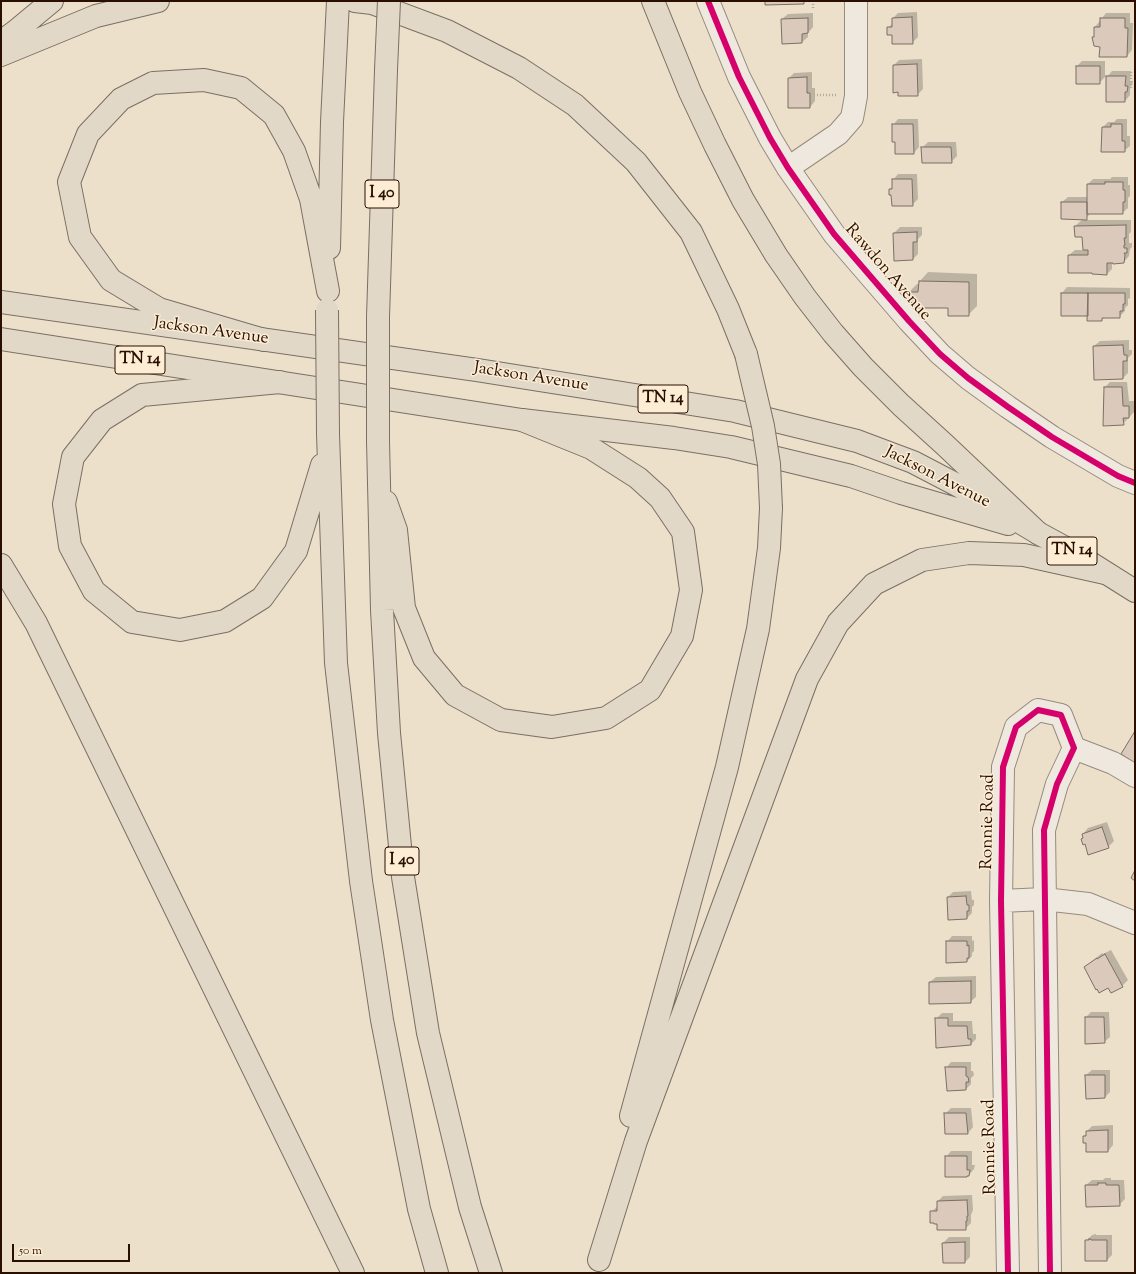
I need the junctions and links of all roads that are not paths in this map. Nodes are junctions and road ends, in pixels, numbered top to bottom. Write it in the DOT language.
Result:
graph roads {
  1 [pos="52,1"];
  2 [pos="158,1"];
  3 [pos="338,1"];
  4 [pos="355,1"];
  5 [pos="389,1"];
  6 [pos="653,1"];
  7 [pos="708,1"];
  8 [pos="856,1"];
  9 [pos="1,42"];
  10 [pos="1,55"];
  11 [pos="788,168"];
  12 [pos="328,300"];
  13 [pos="1,302"];
  14 [pos="1,339"];
  15 [pos="264,340"];
  16 [pos="280,382"];
  17 [pos="522,420"];
  18 [pos="328,440"];
  19 [pos="379,483"];
  20 [pos="1135,483"];
  21 [pos="1038,533"];
  22 [pos="1,565"];
  23 [pos="1105,572"];
  24 [pos="1135,591"];
  25 [pos="1074,748"];
  26 [pos="1135,776"];
  27 [pos="1044,899"];
  28 [pos="1001,901"];
  29 [pos="1135,923"];
  30 [pos="599,1267"];
  31 [pos="353,1273"];
  32 [pos="437,1273"];
  33 [pos="491,1273"];
  34 [pos="1008,1273"];
  35 [pos="1050,1273"];
  1 -- 9 [label="main road"];
  2 -- 10 [label="main road"];
  3 -- 12 [label="main road, I 40"];
  4 -- 30 [label="main road, bridge"];
  5 -- 19 [label="main road, I 40, bridge"];
  6 -- 21 [label="main road"];
  7 -- 11 [label="street, Rawdon Avenue"];
  8 -- 11 [label="street"];
  11 -- 20 [label="street, Rawdon Avenue"];
  12 -- 15 [label="main road"];
  12 -- 18 [label="main road, I 40, bridge"];
  13 -- 15 [label="main road, Jackson Avenue / TN 14"];
  14 -- 16 [label="main road, Jackson Avenue / TN 14"];
  15 -- 21 [label="main road, Jackson Avenue / TN 14"];
  16 -- 17 [label="main road, Jackson Avenue / TN 14"];
  16 -- 18 [label="main road"];
  17 -- 19 [label="main road"];
  17 -- 21 [label="main road, Jackson Avenue / TN 14"];
  18 -- 32 [label="main road, I 40"];
  19 -- 33 [label="main road, I 40"];
  21 -- 23 [label="main road, Jackson Avenue / TN 14"];
  22 -- 31 [label="main road"];
  23 -- 24 [label="main road, Jackson Avenue / TN 14"];
  23 -- 30 [label="main road"];
  25 -- 26 [label="street"];
  25 -- 27 [label="street"];
  25 -- 28 [label="street, Ronnie Road"];
  27 -- 28 [label="street"];
  27 -- 29 [label="street"];
  27 -- 35 [label="street"];
  28 -- 34 [label="street, Ronnie Road"];
}
